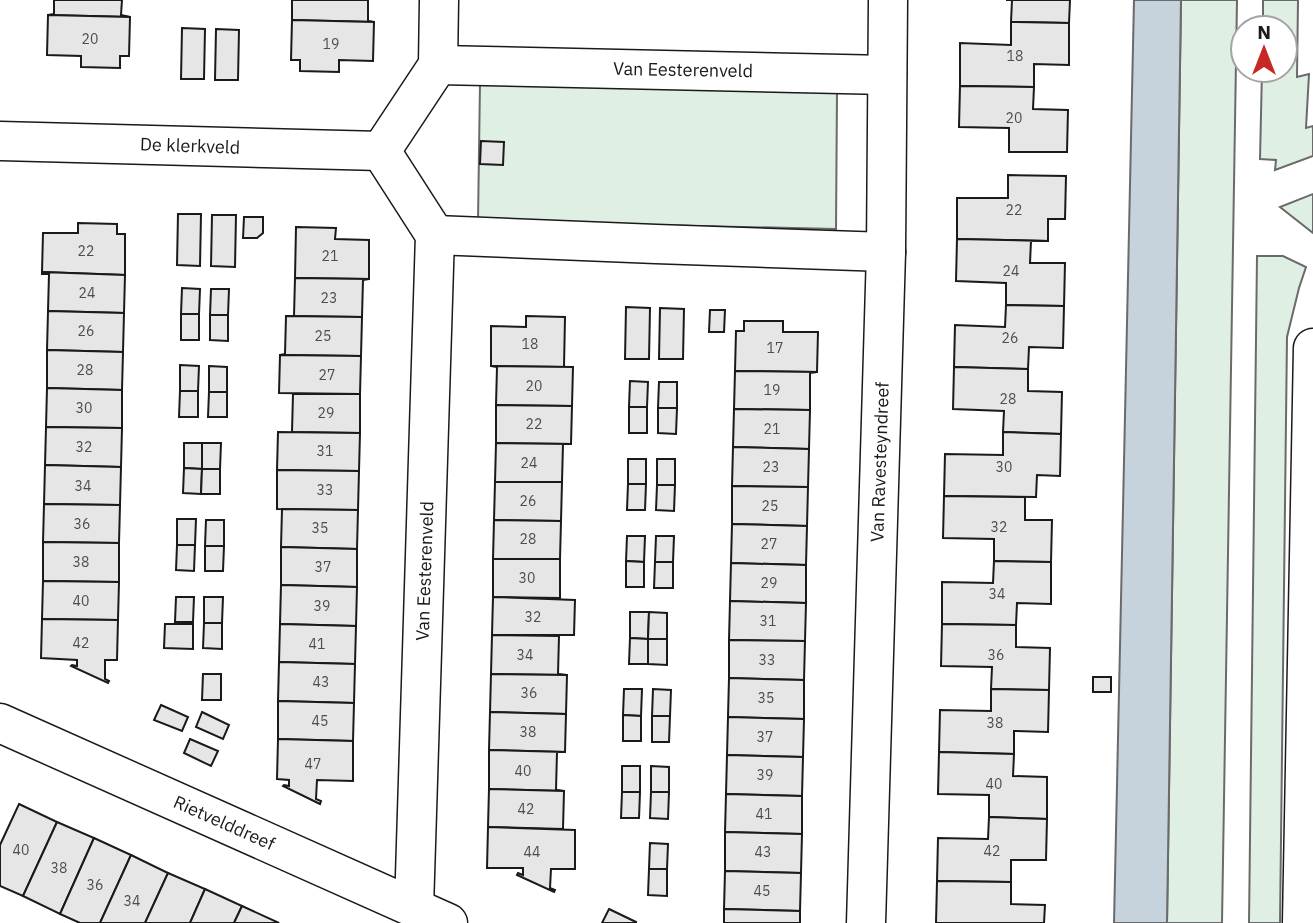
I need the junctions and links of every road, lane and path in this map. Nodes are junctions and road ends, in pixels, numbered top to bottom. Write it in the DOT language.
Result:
graph roads {
  1 [pos="439,0"];
  2 [pos="888,0"];
  3 [pos="438,65"];
  4 [pos="887,75"];
  5 [pos="0,141"];
  6 [pos="381,151"];
  7 [pos="435,235"];
  8 [pos="886,252"];
  9 [pos="1313,348"];
  10 [pos="0,723"];
  11 [pos="414,908"];
  12 [pos="448,923"];
  13 [pos="866,923"];
  14 [pos="1303,923"];
  1 -- 3 [label="street"];
  2 -- 4 [label="street, Van Ravesteyndreef"];
  3 -- 4 [label="street, Van Eesterenveld"];
  3 -- 6 [label="street"];
  4 -- 8 [label="street, Van Ravesteyndreef"];
  5 -- 6 [label="street, De klerkveld"];
  6 -- 7 [label="street"];
  7 -- 8 [label="street"];
  7 -- 11 [label="street, Van Eesterenveld"];
  8 -- 13 [label="street, Van Ravesteyndreef"];
  9 -- 14 [label="street"];
  10 -- 11 [label="street, Rietvelddreef"];
  11 -- 12 [label="street, Rietvelddreef"];
}
